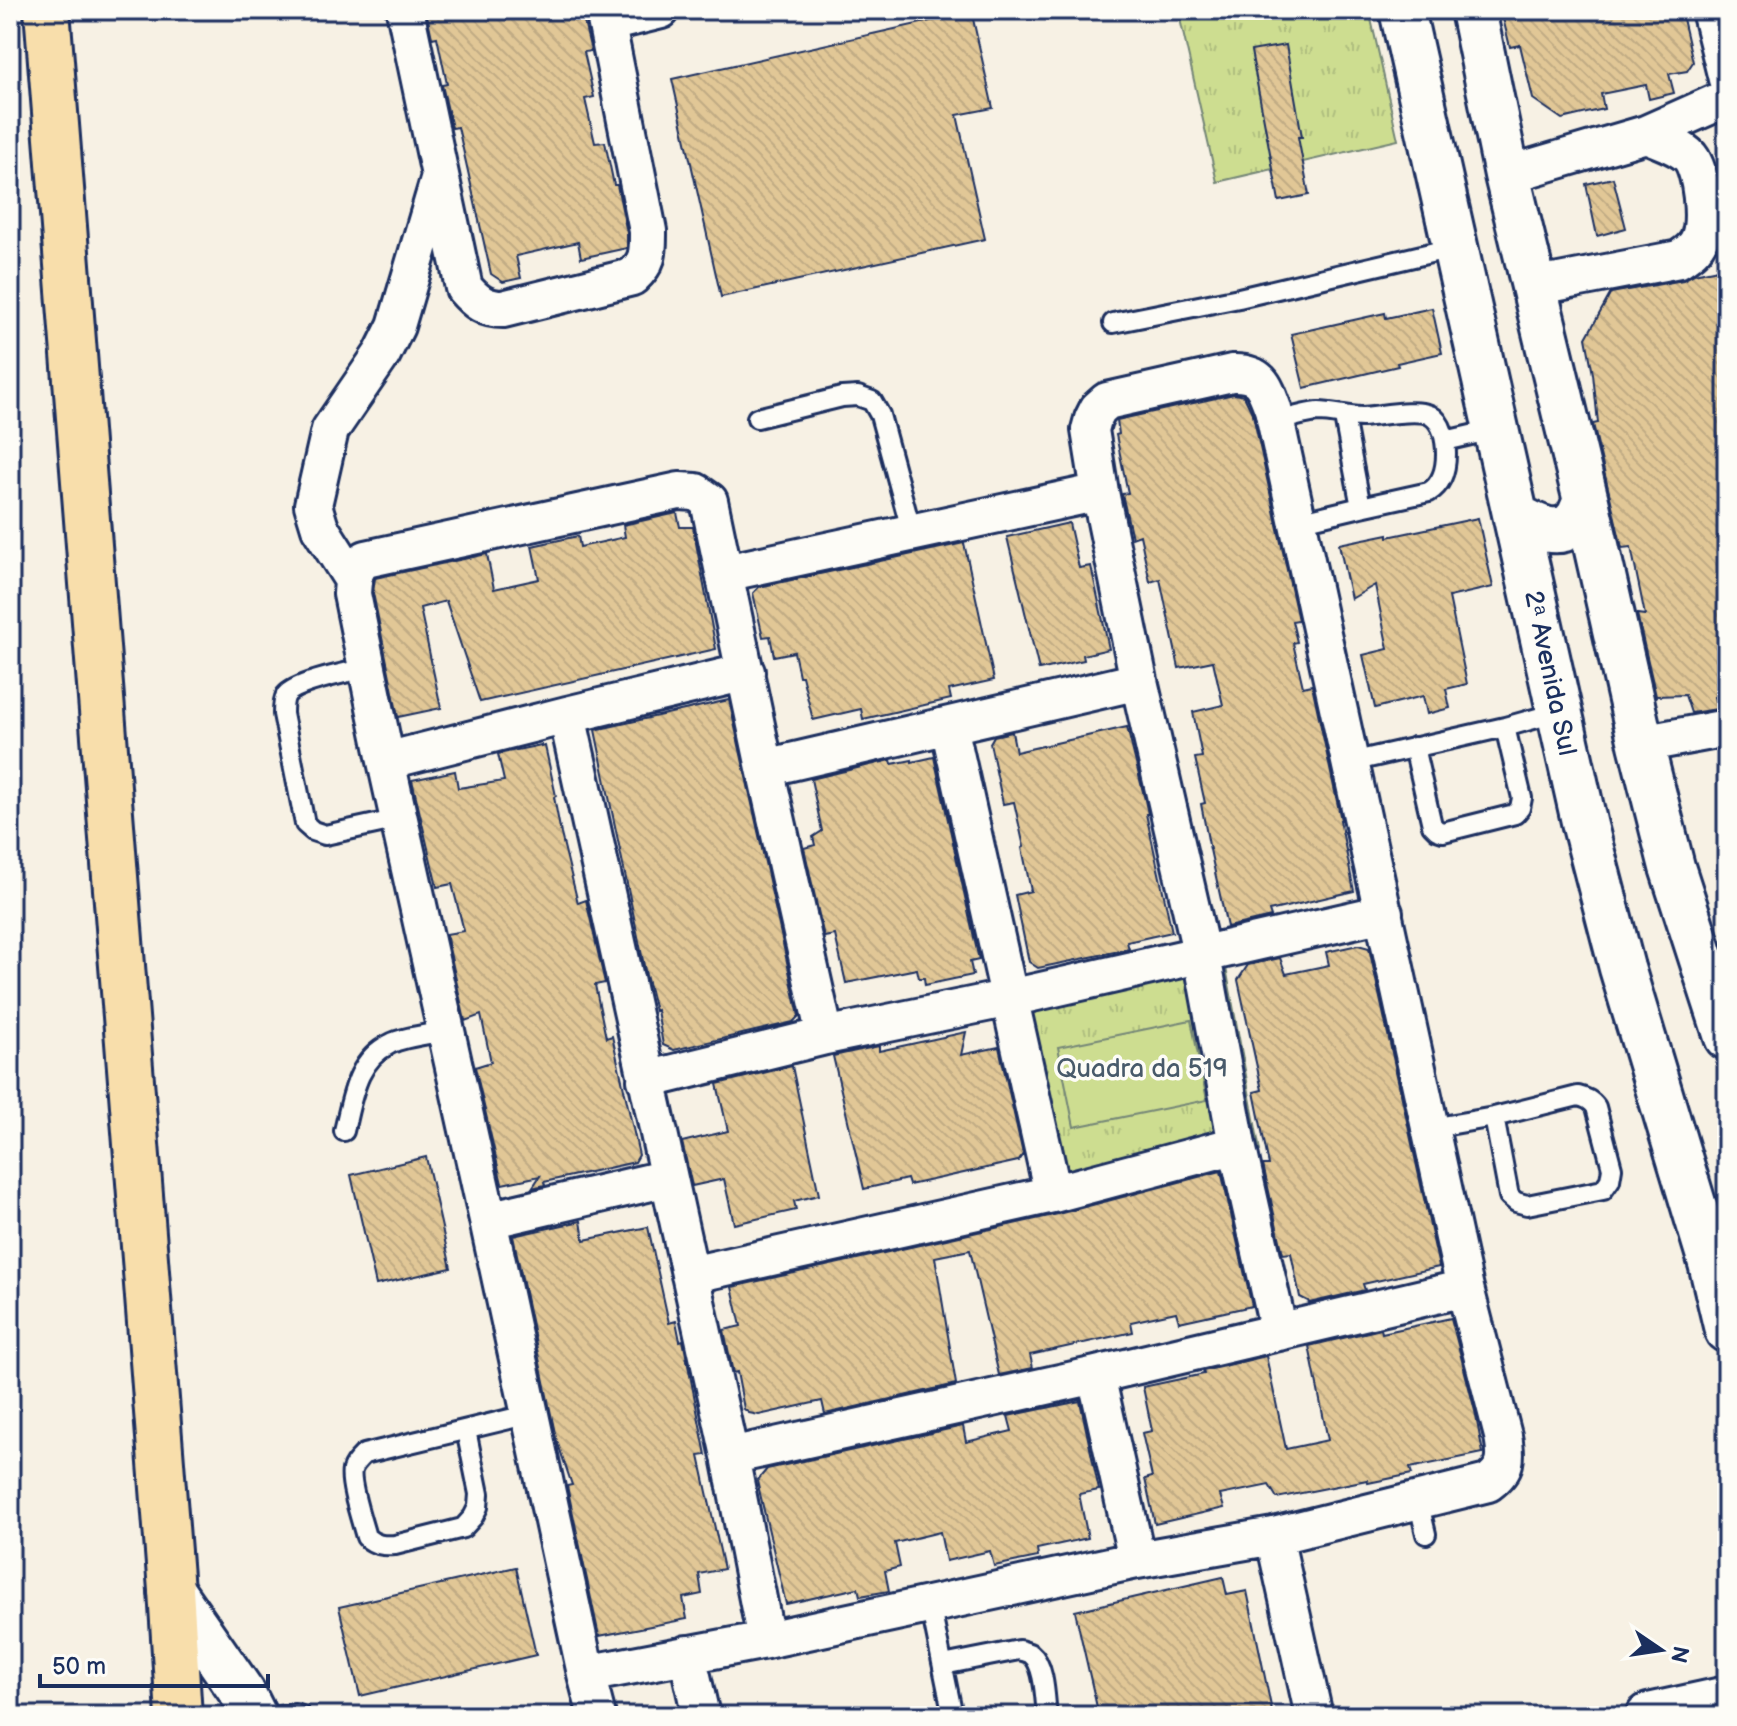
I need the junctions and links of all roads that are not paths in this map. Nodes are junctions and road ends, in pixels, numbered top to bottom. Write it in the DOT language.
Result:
graph roads {
  1 [pos="47,10"];
  2 [pos="405,10"];
  3 [pos="661,10"];
  4 [pos="1402,10"];
  5 [pos="1473,10"];
  6 [pos="606,16"];
  7 [pos="1717,24"];
  8 [pos="1727,79"];
  9 [pos="1727,98"];
  10 [pos="1646,134"];
  11 [pos="441,175"];
  12 [pos="1507,175"];
  13 [pos="1456,247"];
  14 [pos="1533,287"];
  15 [pos="1113,323"];
  16 [pos="1344,417"];
  17 [pos="757,418"];
  18 [pos="1276,422"];
  19 [pos="1497,429"];
  20 [pos="1445,441"];
  21 [pos="1100,492"];
  22 [pos="1586,501"];
  23 [pos="1361,507"];
  24 [pos="1516,516"];
  25 [pos="1298,522"];
  26 [pos="912,533"];
  27 [pos="725,573"];
  28 [pos="353,580"];
  29 [pos="367,668"];
  30 [pos="746,672"];
  31 [pos="1139,681"];
  32 [pos="1559,712"];
  33 [pos="567,715"];
  34 [pos="949,726"];
  35 [pos="1505,727"];
  36 [pos="1727,728"];
  37 [pos="1641,744"];
  38 [pos="1414,747"];
  39 [pos="386,761"];
  40 [pos="1351,762"];
  41 [pos="765,768"];
  42 [pos="399,819"];
  43 [pos="1384,913"];
  44 [pos="1202,956"];
  45 [pos="1010,998"];
  46 [pos="446,1031"];
  47 [pos="825,1036"];
  48 [pos="1727,1037"];
  49 [pos="646,1080"];
  50 [pos="1494,1117"];
  51 [pos="1431,1128"];
  52 [pos="344,1131"];
  53 [pos="1237,1145"];
  54 [pos="668,1178"];
  55 [pos="1053,1194"];
  56 [pos="488,1220"];
  57 [pos="690,1275"];
  58 [pos="1465,1288"];
  59 [pos="1727,1330"];
  60 [pos="1279,1332"];
  61 [pos="1096,1375"];
  62 [pos="530,1414"];
  63 [pos="466,1430"];
  64 [pos="730,1456"];
  65 [pos="1274,1536"];
  66 [pos="1137,1560"];
  67 [pos="171,1590"];
  68 [pos="930,1604"];
  69 [pos="766,1640"];
  70 [pos="687,1654"];
  71 [pos="943,1665"];
  72 [pos="586,1674"];
  73 [pos="1727,1699"];
  74 [pos="179,1716"];
  75 [pos="254,1716"];
  76 [pos="279,1716"];
  77 [pos="301,1716"];
  78 [pos="597,1716"];
  79 [pos="701,1716"];
  80 [pos="953,1716"];
  81 [pos="1047,1716"];
  82 [pos="1314,1716"];
  83 [pos="1649,1716"];
  1 -- 67 [label="highway"];
  2 -- 11 [label="street"];
  3 -- 6 [label="street"];
  4 -- 13 [label="street, 2ᵃ Avenida Sul"];
  5 -- 12 [label="street"];
  6 -- 11 [label="street"];
  7 -- 8 [label="street"];
  9 -- 10 [label="street"];
  10 -- 12 [label="street"];
  10 -- 14 [label="street"];
  11 -- 28 [label="street"];
  12 -- 14 [label="street"];
  13 -- 15 [label="lane"];
  13 -- 19 [label="street, 2ᵃ Avenida Sul"];
  14 -- 22 [label="street"];
  16 -- 18 [label="lane"];
  16 -- 20 [label="lane"];
  16 -- 23 [label="lane"];
  17 -- 26 [label="lane"];
  18 -- 21 [label="street"];
  18 -- 25 [label="street"];
  19 -- 20 [label="lane"];
  19 -- 24 [label="street, 2ᵃ Avenida Sul"];
  20 -- 23 [label="lane"];
  21 -- 26 [label="street"];
  21 -- 31 [label="street"];
  22 -- 24 [label="street"];
  22 -- 37 [label="street"];
  23 -- 25 [label="lane"];
  24 -- 32 [label="street, 2ᵃ Avenida Sul"];
  25 -- 40 [label="street"];
  26 -- 27 [label="street"];
  27 -- 28 [label="street"];
  27 -- 30 [label="street"];
  28 -- 29 [label="street"];
  29 -- 39 [label="street"];
  29 -- 42 [label="lane"];
  30 -- 33 [label="street"];
  30 -- 41 [label="street"];
  31 -- 34 [label="street"];
  31 -- 44 [label="street"];
  32 -- 35 [label="lane"];
  32 -- 59 [label="street, 2ᵃ Avenida Sul"];
  33 -- 39 [label="street"];
  33 -- 49 [label="street"];
  34 -- 41 [label="street"];
  34 -- 45 [label="street"];
  35 -- 38 [label="lane"];
  35 -- 38 [label="lane"];
  36 -- 37 [label="street"];
  37 -- 48 [label="street"];
  38 -- 40 [label="lane"];
  39 -- 42 [label="street"];
  40 -- 43 [label="street"];
  41 -- 47 [label="street"];
  42 -- 46 [label="street"];
  43 -- 44 [label="street"];
  43 -- 51 [label="street"];
  44 -- 45 [label="street"];
  44 -- 53 [label="street"];
  45 -- 47 [label="street"];
  45 -- 55 [label="street"];
  46 -- 52 [label="lane"];
  46 -- 56 [label="street"];
  47 -- 49 [label="street"];
  49 -- 54 [label="street"];
  50 -- 50 [label="lane"];
  50 -- 51 [label="lane"];
  51 -- 58 [label="street"];
  53 -- 55 [label="street"];
  53 -- 60 [label="street"];
  54 -- 56 [label="street"];
  54 -- 57 [label="street"];
  55 -- 57 [label="street"];
  56 -- 62 [label="street"];
  57 -- 64 [label="street"];
  58 -- 60 [label="street"];
  58 -- 65 [label="street"];
  60 -- 61 [label="street"];
  61 -- 64 [label="street"];
  61 -- 66 [label="street"];
  62 -- 63 [label="lane"];
  62 -- 72 [label="street"];
  63 -- 63 [label="lane"];
  64 -- 69 [label="street"];
  65 -- 66 [label="street"];
  65 -- 82 [label="street"];
  66 -- 68 [label="street"];
  67 -- 74 [label="highway"];
  67 -- 75 [label="street"];
  68 -- 69 [label="street"];
  68 -- 71 [label="lane"];
  69 -- 70 [label="street"];
  70 -- 72 [label="street"];
  70 -- 79 [label="street"];
  71 -- 80 [label="lane"];
  71 -- 81 [label="lane"];
  72 -- 78 [label="street"];
  73 -- 83 [label="street"];
  76 -- 77 [label="lane"];
}
